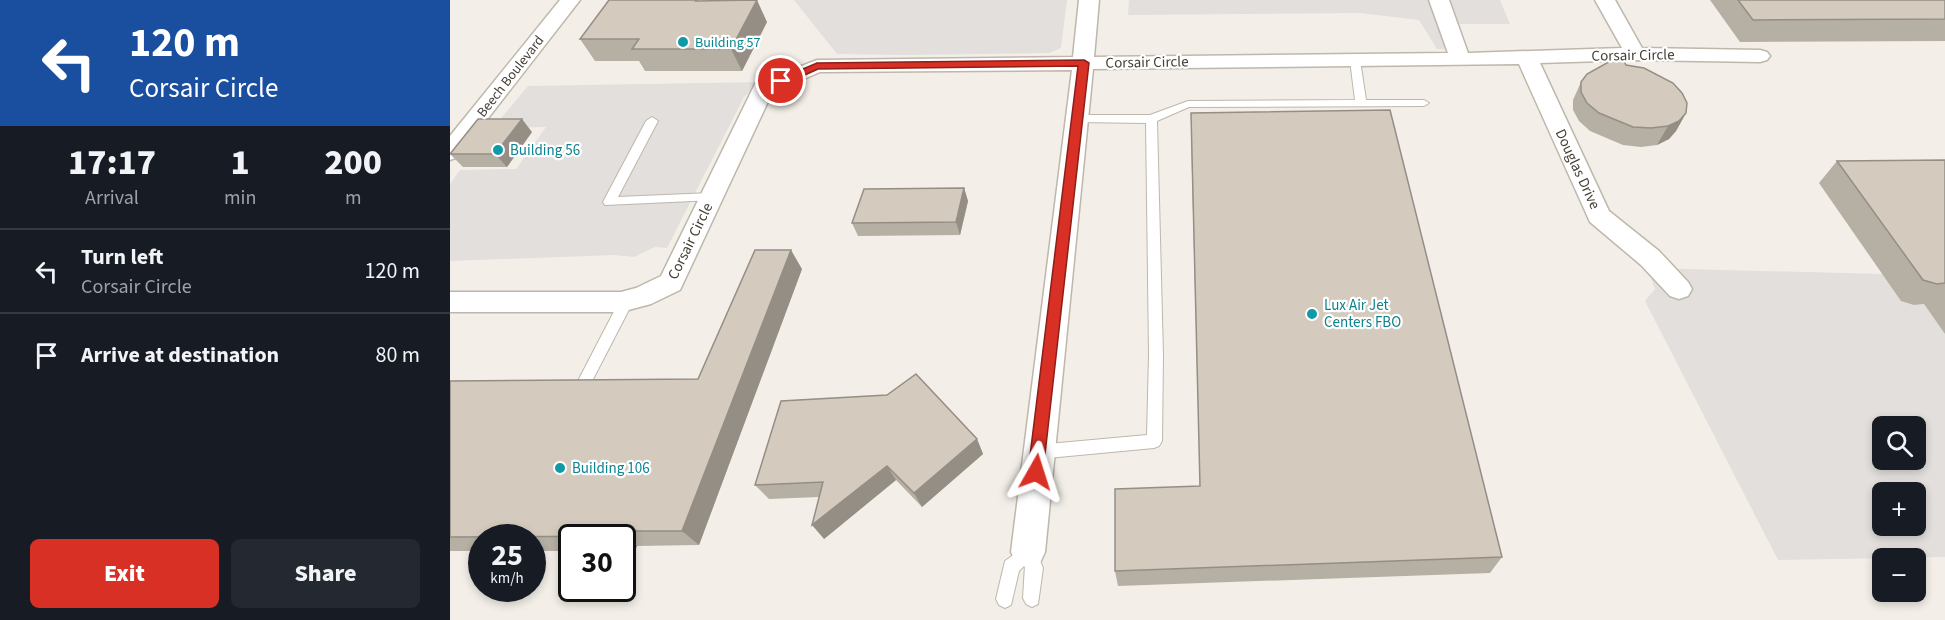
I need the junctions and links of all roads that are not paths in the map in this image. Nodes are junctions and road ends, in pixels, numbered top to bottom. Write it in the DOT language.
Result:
graph roads {
  1 [pos="570,0"];
  2 [pos="1089,0"];
  3 [pos="1438,0"];
  4 [pos="1605,0"];
  5 [pos="1635,54"];
  6 [pos="1526,56"];
  7 [pos="1760,56"];
  8 [pos="1460,59"];
  9 [pos="1355,60"];
  10 [pos="1084,63"];
  11 [pos="1424,103"];
  12 [pos="1361,104"];
  13 [pos="1076,118"];
  14 [pos="1151,119"];
  15 [pos="652,121"];
  16 [pos="450,152"];
  17 [pos="711,197"];
  18 [pos="1679,289"];
  19 [pos="627,300"];
  20 [pos="450,302"];
  21 [pos="585,381"];
  22 [pos="1037,452"];
  23 [pos="1028,552"];
  24 [pos="1032,598"];
  25 [pos="1005,599"];
  1 -- 16 [label="street, Beech Boulevard"];
  2 -- 10 [label="street"];
  3 -- 8 [label="street"];
  4 -- 5 [label="street"];
  5 -- 6 [label="street, Corsair Circle"];
  5 -- 7 [label="street, Corsair Circle"];
  6 -- 8 [label="street, Corsair Circle"];
  6 -- 18 [label="street, Douglas Drive"];
  8 -- 9 [label="street, Corsair Circle"];
  9 -- 10 [label="street, Corsair Circle"];
  9 -- 12 [label="lane"];
  10 -- 13 [label="street"];
  10 -- 17 [label="street, Corsair Circle"];
  11 -- 12 [label="lane"];
  12 -- 14 [label="lane"];
  13 -- 14 [label="lane"];
  13 -- 22 [label="street"];
  14 -- 22 [label="lane"];
  15 -- 17 [label="lane"];
  17 -- 19 [label="street, Corsair Circle"];
  19 -- 20 [label="street, Corsair Circle"];
  19 -- 21 [label="lane"];
  22 -- 23 [label="street"];
  23 -- 24 [label="lane"];
  23 -- 25 [label="lane"];
}
